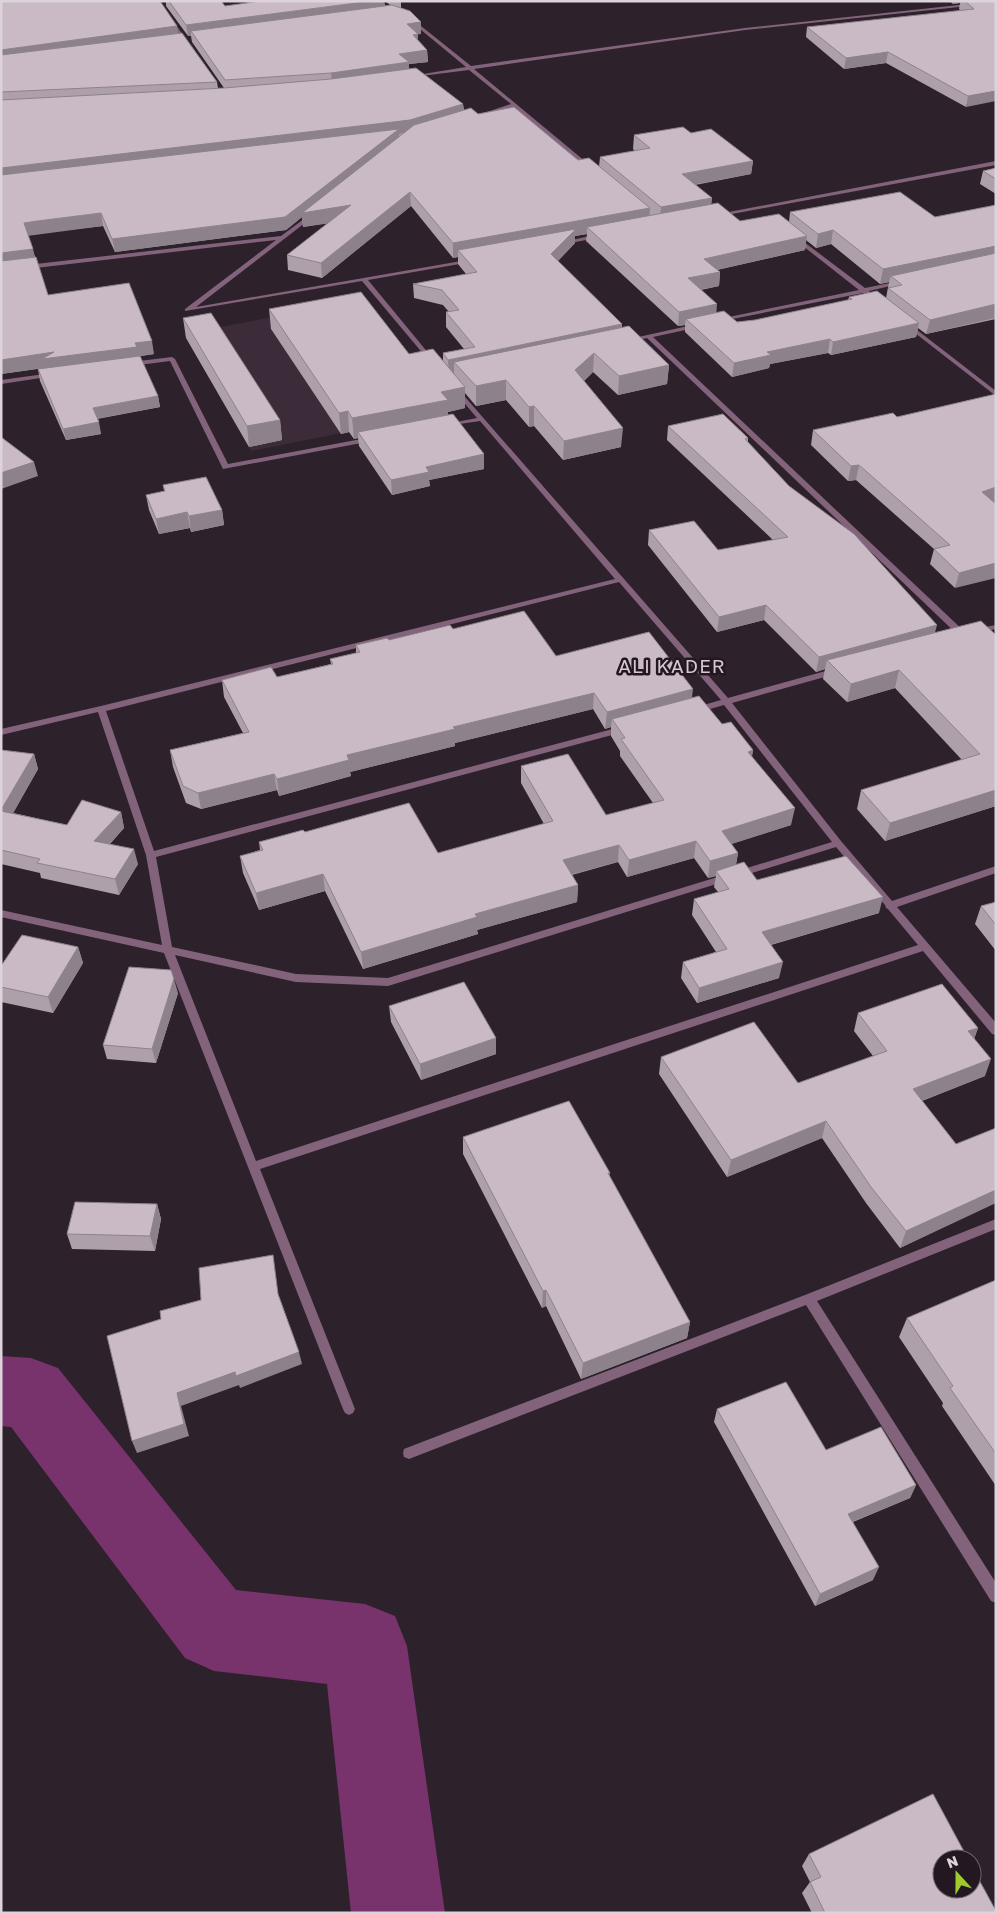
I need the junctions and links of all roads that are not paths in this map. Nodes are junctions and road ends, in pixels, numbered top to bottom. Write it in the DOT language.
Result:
graph roads {
  1 [pos="996,2"];
  2 [pos="159,3"];
  3 [pos="167,3"];
  4 [pos="405,16"];
  5 [pos="196,40"];
  6 [pos="186,41"];
  7 [pos="176,42"];
  8 [pos="191,49"];
  9 [pos="469,68"];
  10 [pos="410,76"];
  11 [pos="514,105"];
  12 [pos="477,116"];
  13 [pos="996,163"];
  14 [pos="598,174"];
  15 [pos="757,207"];
  16 [pos="322,208"];
  17 [pos="765,213"];
  18 [pos="712,215"];
  19 [pos="788,231"];
  20 [pos="609,234"];
  21 [pos="284,237"];
  22 [pos="551,245"];
  23 [pos="482,258"];
  24 [pos="1,270"];
  25 [pos="364,280"];
  26 [pos="911,281"];
  27 [pos="863,291"];
  28 [pos="870,296"];
  29 [pos="900,319"];
  30 [pos="648,336"];
  31 [pos="619,342"];
  32 [pos="125,365"];
  33 [pos="440,371"];
  34 [pos="58,374"];
  35 [pos="1,382"];
  36 [pos="452,385"];
  37 [pos="996,394"];
  38 [pos="481,419"];
  39 [pos="442,426"];
  40 [pos="383,437"];
  41 [pos="619,580"];
  42 [pos="996,627"];
  43 [pos="963,635"];
  44 [pos="953,638"];
  45 [pos="849,667"];
  46 [pos="726,702"];
  47 [pos="100,709"];
  48 [pos="688,712"];
  49 [pos="630,727"];
  50 [pos="1,732"];
  51 [pos="838,844"];
  52 [pos="151,855"];
  53 [pos="996,869"];
  54 [pos="889,906"];
  55 [pos="1,914"];
  56 [pos="925,948"];
  57 [pos="168,951"];
  58 [pos="996,1031"];
  59 [pos="254,1166"];
  60 [pos="996,1224"];
  61 [pos="809,1299"];
  62 [pos="349,1409"];
  63 [pos="409,1453"];
  64 [pos="996,1596"];
  1 -- 9 [label="street"];
  2 -- 3 [label="street"];
  2 -- 6 [label="street"];
  4 -- 9 [label="street"];
  5 -- 6 [label="street"];
  6 -- 7 [label="street"];
  6 -- 8 [label="street"];
  9 -- 10 [label="street"];
  9 -- 11 [label="street"];
  11 -- 12 [label="street"];
  11 -- 14 [label="street"];
  13 -- 15 [label="street"];
  15 -- 17 [label="street"];
  15 -- 18 [label="street"];
  16 -- 21 [label="street"];
  19 -- 27 [label="street"];
  20 -- 22 [label="street"];
  21 -- 24 [label="street"];
  21 -- 25 [label="street"];
  23 -- 25 [label="street"];
  25 -- 33 [label="street"];
  26 -- 27 [label="street"];
  27 -- 28 [label="street"];
  27 -- 30 [label="street"];
  29 -- 37 [label="street"];
  30 -- 31 [label="street"];
  30 -- 43 [label="street"];
  32 -- 40 [label="street"];
  34 -- 35 [label="street"];
  36 -- 38 [label="street"];
  38 -- 39 [label="street"];
  38 -- 41 [label="street"];
  41 -- 46 [label="street"];
  41 -- 47 [label="street"];
  42 -- 43 [label="street"];
  43 -- 44 [label="street"];
  45 -- 46 [label="street"];
  46 -- 48 [label="street"];
  46 -- 51 [label="street"];
  47 -- 50 [label="street"];
  47 -- 52 [label="street"];
  49 -- 52 [label="street"];
  51 -- 54 [label="street"];
  51 -- 57 [label="street"];
  52 -- 57 [label="street"];
  53 -- 54 [label="street"];
  54 -- 56 [label="street"];
  55 -- 57 [label="street"];
  56 -- 58 [label="street"];
  56 -- 59 [label="street"];
  57 -- 59 [label="street"];
  59 -- 62 [label="street"];
  60 -- 61 [label="street"];
  61 -- 63 [label="street"];
  61 -- 64 [label="street"];
}
